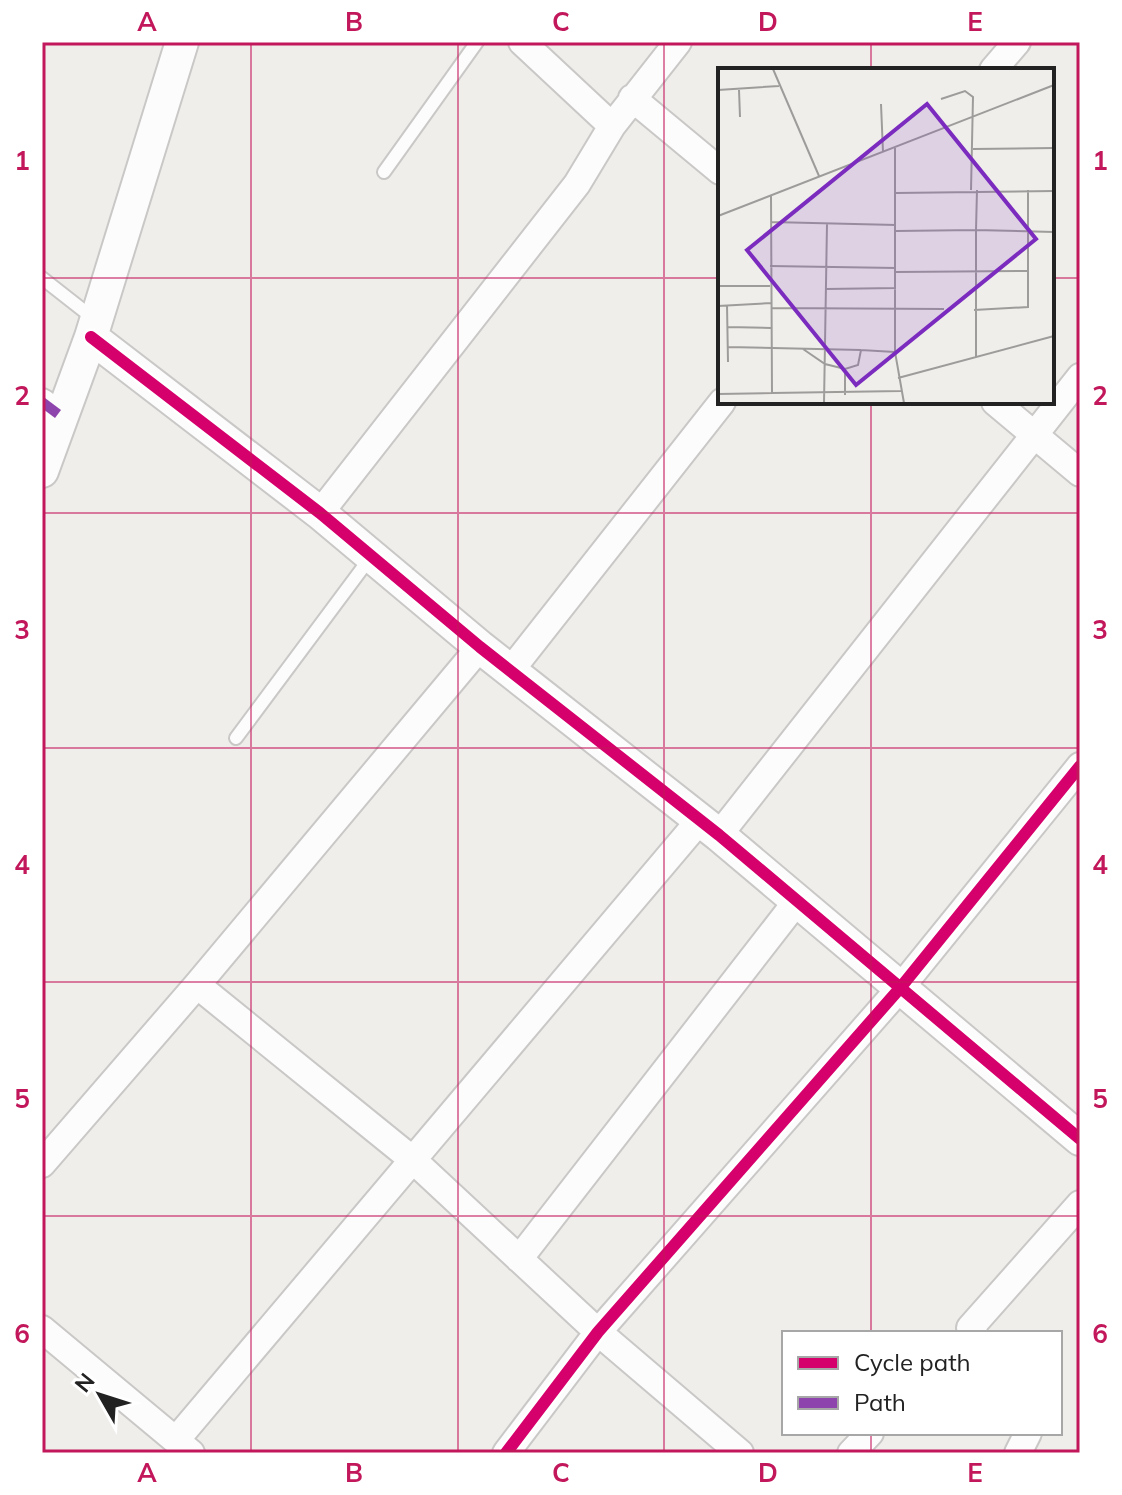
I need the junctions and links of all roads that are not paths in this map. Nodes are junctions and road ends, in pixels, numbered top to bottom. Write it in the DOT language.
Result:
graph roads {
  1 [pos="182,42"];
  2 [pos="477,42"];
  3 [pos="522,42"];
  4 [pos="678,42"];
  5 [pos="1017,42"];
  6 [pos="995,68"];
  7 [pos="632,98"];
  8 [pos="612,126"];
  9 [pos="718,169"];
  10 [pos="384,172"];
  11 [pos="42,278"];
  12 [pos="93,329"];
  13 [pos="1080,377"];
  14 [pos="720,404"];
  15 [pos="997,404"];
  16 [pos="52,410"];
  17 [pos="1034,434"];
  18 [pos="42,471"];
  19 [pos="1080,473"];
  20 [pos="320,513"];
  21 [pos="370,557"];
  22 [pos="480,647"];
  23 [pos="511,670"];
  24 [pos="236,738"];
  25 [pos="1080,766"];
  26 [pos="710,828"];
  27 [pos="797,901"];
  28 [pos="197,985"];
  29 [pos="901,987"];
  30 [pos="1080,1139"];
  31 [pos="413,1160"];
  32 [pos="42,1164"];
  33 [pos="1080,1204"];
  34 [pos="519,1259"];
  35 [pos="42,1329"];
  36 [pos="970,1331"];
  37 [pos="598,1332"];
  38 [pos="868,1435"];
  39 [pos="1027,1435"];
  40 [pos="183,1446"];
  41 [pos="506,1453"];
  42 [pos="740,1453"];
  43 [pos="851,1453"];
  44 [pos="1018,1453"];
  1 -- 12 [label="street"];
  2 -- 10 [label="lane"];
  3 -- 8 [label="street"];
  4 -- 7 [label="street"];
  5 -- 6 [label="street"];
  7 -- 8 [label="street"];
  7 -- 9 [label="street"];
  8 -- 20 [label="street"];
  11 -- 12 [label="lane"];
  12 -- 16 [label="street"];
  12 -- 20 [label="street"];
  13 -- 17 [label="street"];
  14 -- 23 [label="street"];
  15 -- 17 [label="street"];
  16 -- 18 [label="street"];
  17 -- 19 [label="street"];
  17 -- 26 [label="street"];
  20 -- 21 [label="street"];
  21 -- 22 [label="street"];
  21 -- 24 [label="lane"];
  22 -- 23 [label="street"];
  22 -- 28 [label="street"];
  23 -- 26 [label="street"];
  25 -- 29 [label="street"];
  26 -- 27 [label="street"];
  26 -- 31 [label="street"];
  27 -- 29 [label="street"];
  27 -- 34 [label="street"];
  28 -- 31 [label="street"];
  28 -- 32 [label="street"];
  29 -- 30 [label="street"];
  29 -- 37 [label="street"];
  31 -- 34 [label="street"];
  31 -- 40 [label="street"];
  33 -- 36 [label="street"];
  34 -- 37 [label="street"];
  35 -- 40 [label="street"];
  37 -- 41 [label="street"];
  37 -- 42 [label="street"];
  38 -- 43 [label="street"];
  39 -- 44 [label="street"];
}
